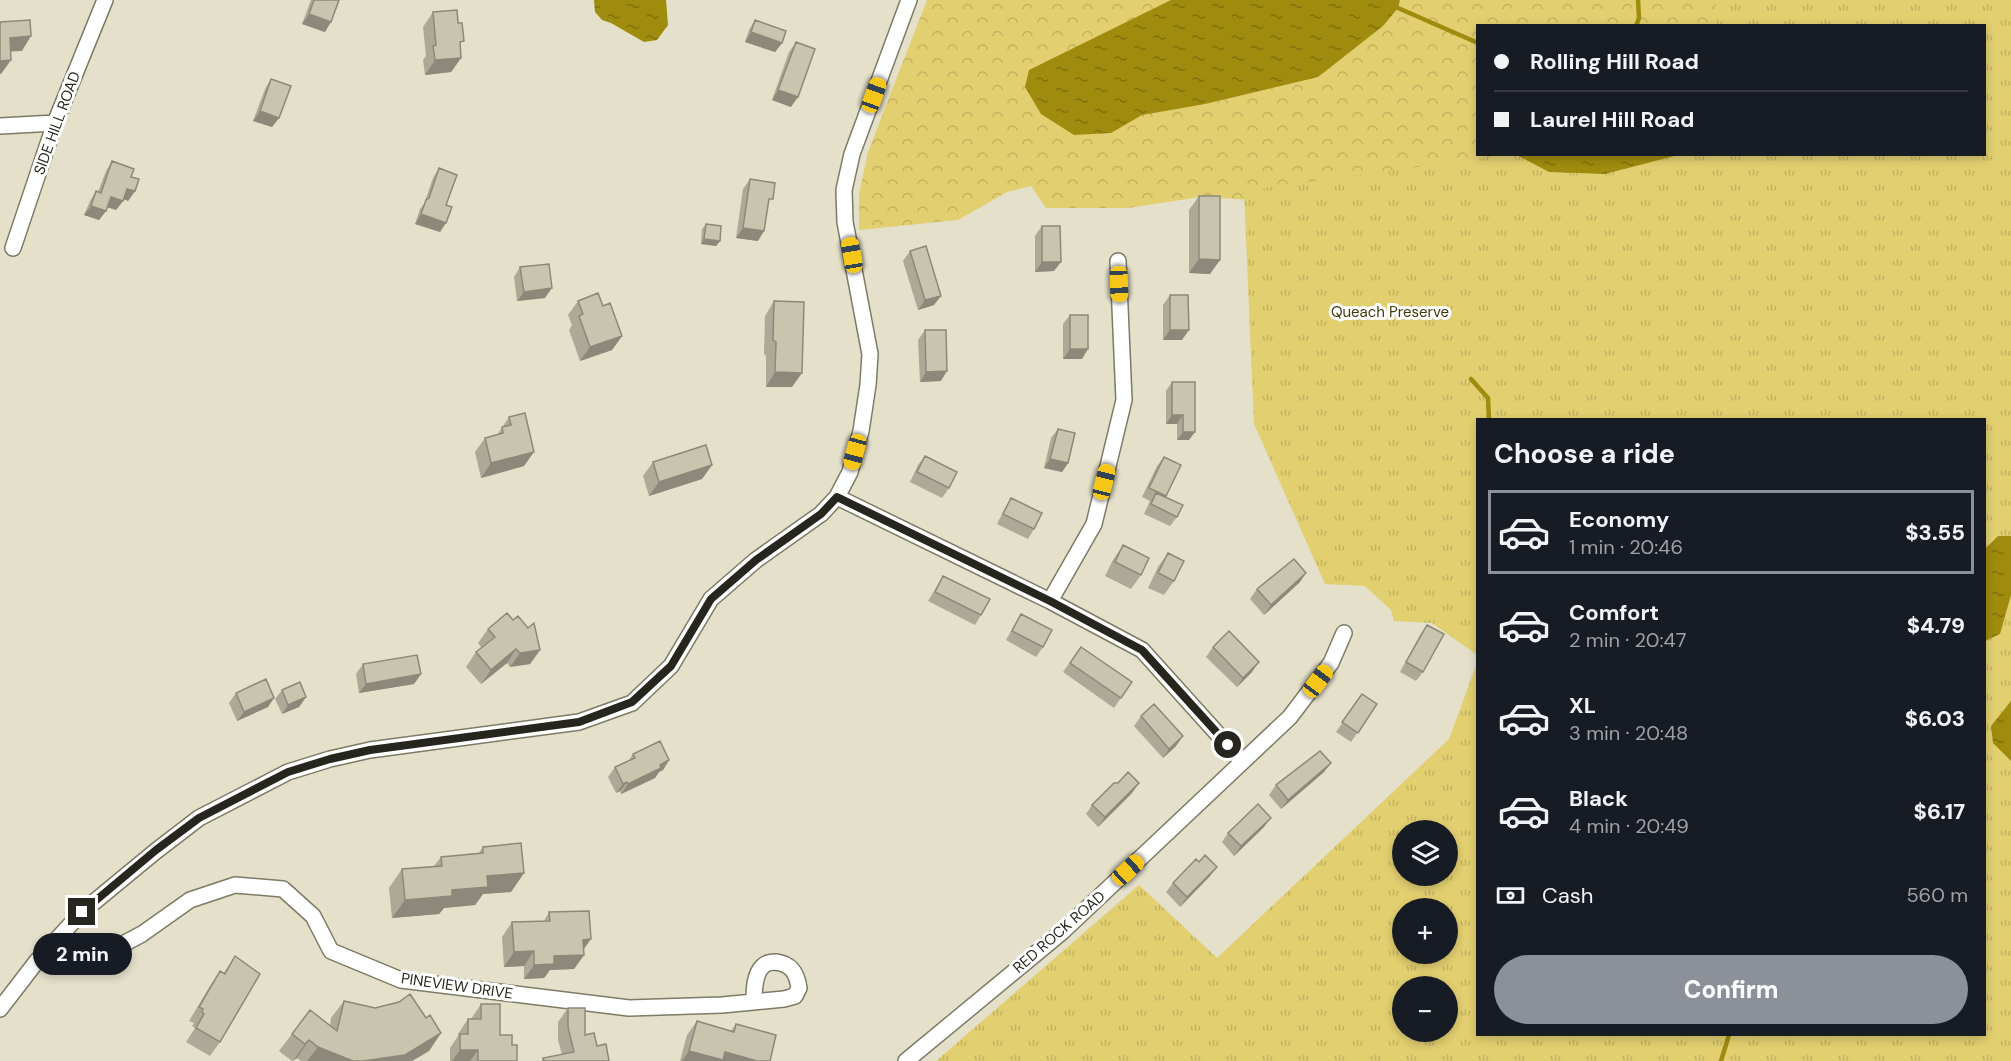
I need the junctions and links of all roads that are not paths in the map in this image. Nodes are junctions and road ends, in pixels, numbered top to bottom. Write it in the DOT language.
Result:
graph roads {
  1 [pos="105,0"];
  2 [pos="909,0"];
  3 [pos="55,123"];
  4 [pos="0,126"];
  5 [pos="13,248"];
  6 [pos="1118,261"];
  7 [pos="837,497"];
  8 [pos="1050,601"];
  9 [pos="1344,633"];
  10 [pos="1242,761"];
  11 [pos="37,961"];
  12 [pos="754,1002"];
  13 [pos="0,1009"];
  14 [pos="906,1061"];
  1 -- 3 [label="street, SIDE HILL ROAD"];
  2 -- 7 [label="street"];
  3 -- 4 [label="street"];
  3 -- 5 [label="street, SIDE HILL ROAD"];
  6 -- 8 [label="street"];
  7 -- 8 [label="street"];
  7 -- 11 [label="street"];
  8 -- 10 [label="street"];
  9 -- 10 [label="street, RED ROCK ROAD"];
  10 -- 14 [label="street, RED ROCK ROAD"];
  11 -- 12 [label="street, PINEVIEW DRIVE"];
  11 -- 13 [label="street"];
}
